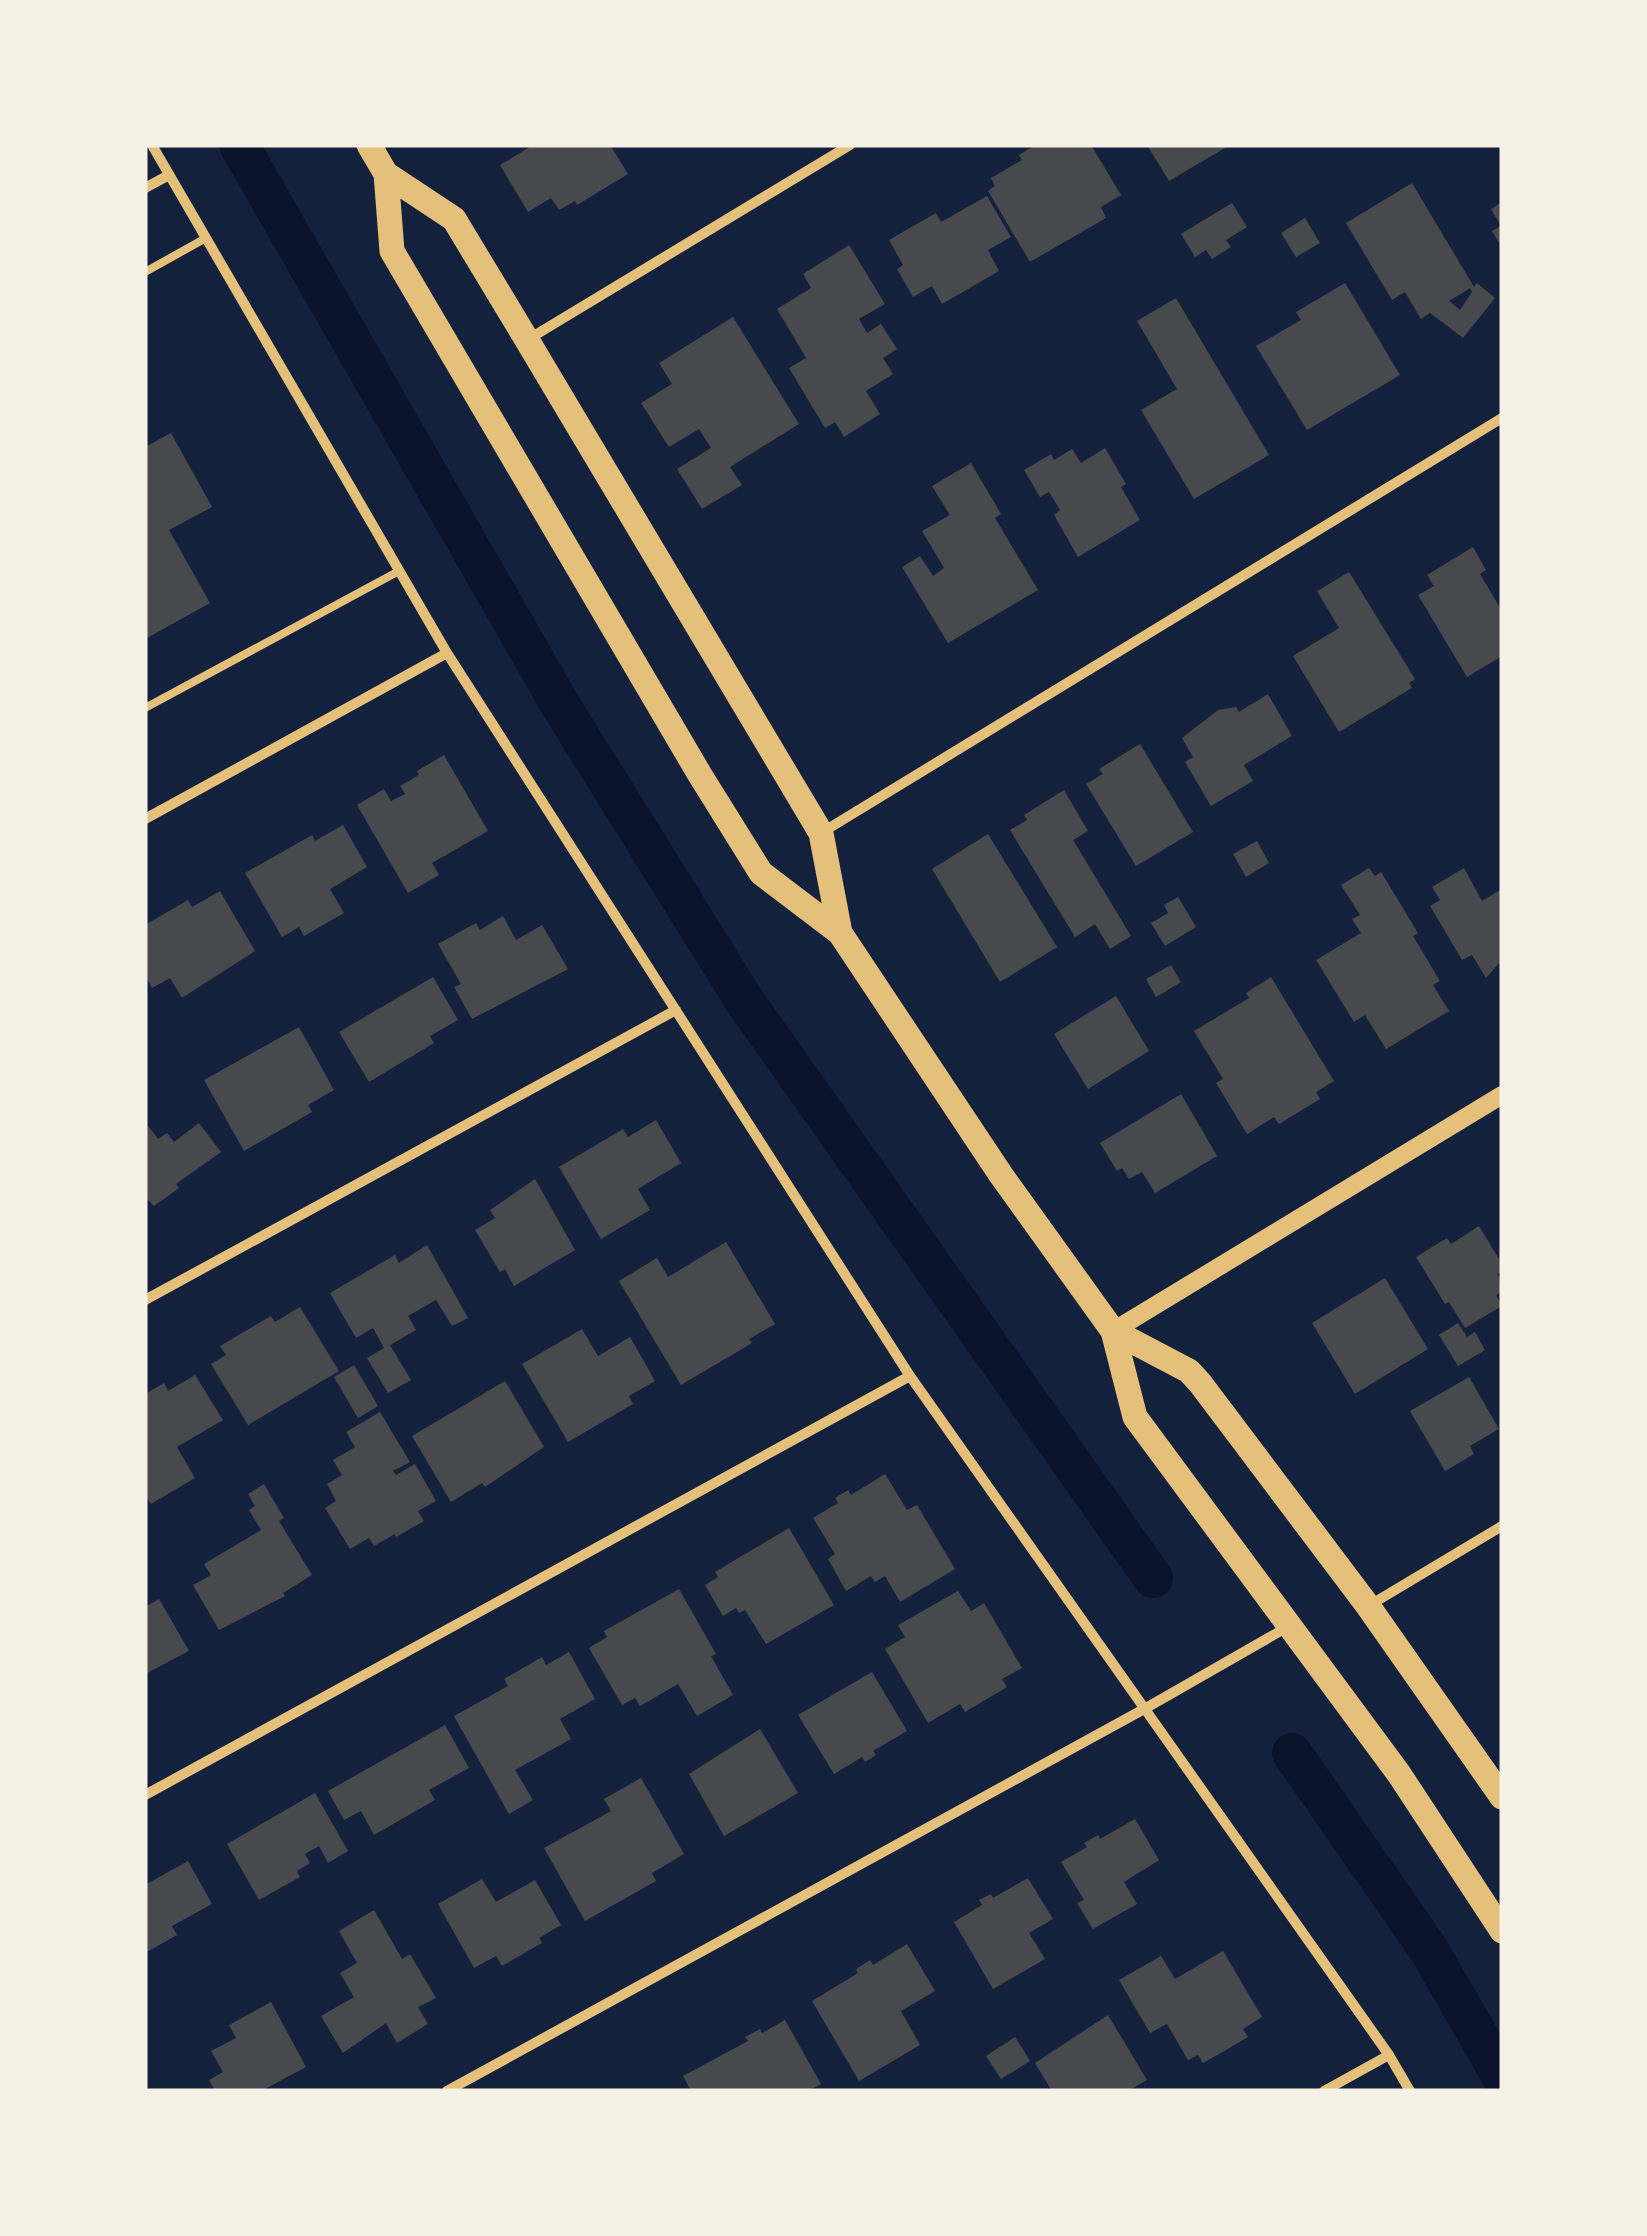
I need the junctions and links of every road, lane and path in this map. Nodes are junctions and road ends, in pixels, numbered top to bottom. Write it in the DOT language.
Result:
graph roads {
  1 [pos="152,145"];
  2 [pos="370,145"];
  3 [pos="850,145"];
  4 [pos="170,174"];
  5 [pos="386,174"];
  6 [pos="145,188"];
  7 [pos="206,238"];
  8 [pos="145,272"];
  9 [pos="527,340"];
  10 [pos="1502,418"];
  11 [pos="399,571"];
  12 [pos="447,653"];
  13 [pos="145,708"];
  14 [pos="145,818"];
  15 [pos="820,832"];
  16 [pos="840,932"];
  17 [pos="676,1010"];
  18 [pos="1502,1095"];
  19 [pos="145,1300"];
  20 [pos="1114,1331"];
  21 [pos="910,1376"];
  22 [pos="1502,1526"];
  23 [pos="1368,1606"];
  24 [pos="1291,1625"];
  25 [pos="1146,1708"];
  26 [pos="145,1795"];
  27 [pos="1502,1797"];
  28 [pos="1502,1931"];
  29 [pos="1389,2055"];
  30 [pos="447,2091"];
  31 [pos="1324,2091"];
  32 [pos="1410,2091"];
  1 -- 4 [label="street"];
  2 -- 5 [label="main road"];
  3 -- 9 [label="street"];
  4 -- 6 [label="street"];
  4 -- 7 [label="street"];
  5 -- 9 [label="main road"];
  5 -- 16 [label="main road"];
  7 -- 8 [label="lane"];
  7 -- 11 [label="street"];
  9 -- 15 [label="main road"];
  10 -- 15 [label="street"];
  11 -- 12 [label="street"];
  11 -- 13 [label="lane"];
  12 -- 14 [label="street"];
  12 -- 17 [label="street"];
  15 -- 16 [label="main road"];
  16 -- 20 [label="main road"];
  17 -- 19 [label="street"];
  17 -- 21 [label="street"];
  18 -- 20 [label="street"];
  20 -- 23 [label="main road"];
  20 -- 24 [label="main road"];
  21 -- 25 [label="street"];
  21 -- 26 [label="street"];
  22 -- 23 [label="street"];
  23 -- 27 [label="main road"];
  24 -- 25 [label="street"];
  24 -- 28 [label="main road"];
  25 -- 29 [label="street"];
  25 -- 30 [label="street"];
  29 -- 31 [label="street"];
  29 -- 32 [label="street"];
}
